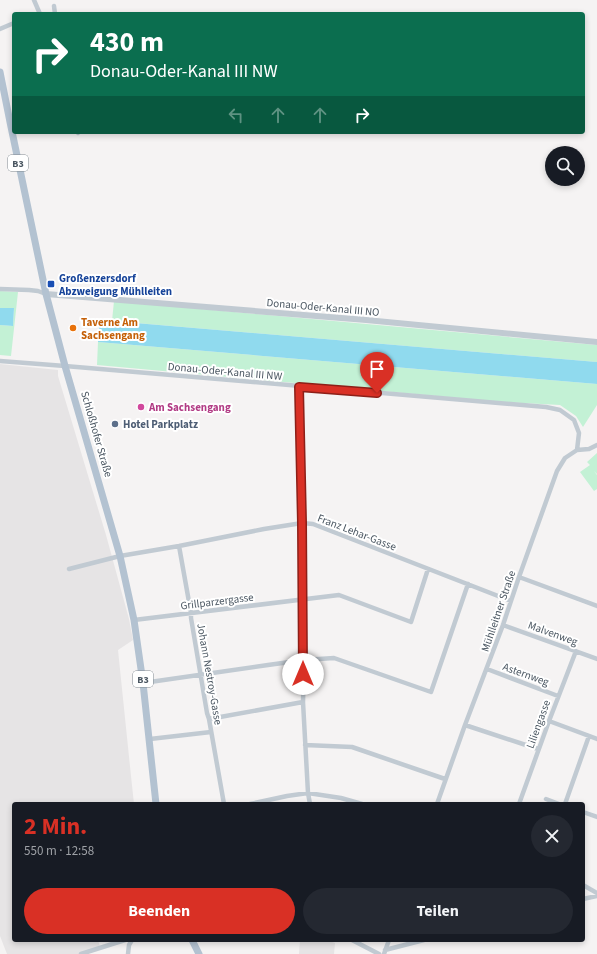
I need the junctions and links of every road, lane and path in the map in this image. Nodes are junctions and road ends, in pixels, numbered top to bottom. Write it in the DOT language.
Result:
graph roads {
  1 [pos="34,0"];
  2 [pos="54,6"];
  3 [pos="39,12"];
  4 [pos="55,12"];
  5 [pos="12,24"];
  6 [pos="0,29"];
  7 [pos="0,72"];
  8 [pos="12,132"];
  9 [pos="12,134"];
  10 [pos="0,288"];
  11 [pos="46,294"];
  12 [pos="597,342"];
  13 [pos="0,361"];
  14 [pos="65,366"];
  15 [pos="299,387"];
  16 [pos="597,445"];
  17 [pos="577,450"];
  18 [pos="302,523"];
  19 [pos="180,546"];
  20 [pos="120,556"];
  21 [pos="69,569"];
  22 [pos="428,569"];
  23 [pos="519,577"];
  24 [pos="468,584"];
  25 [pos="303,599"];
  26 [pos="511,601"];
  27 [pos="597,606"];
  28 [pos="191,613"];
  29 [pos="134,620"];
  30 [pos="503,625"];
  31 [pos="576,651"];
  32 [pos="597,659"];
  33 [pos="304,660"];
  34 [pos="486,669"];
  35 [pos="200,675"];
  36 [pos="143,683"];
  37 [pos="558,696"];
  38 [pos="303,702"];
  39 [pos="209,719"];
  40 [pos="549,721"];
  41 [pos="465,725"];
  42 [pos="211,732"];
  43 [pos="589,736"];
  44 [pos="150,739"];
  45 [pos="597,739"];
  46 [pos="305,745"];
  47 [pos="538,749"];
  48 [pos="445,780"];
  49 [pos="308,793"];
  50 [pos="546,799"];
  51 [pos="156,802"];
  52 [pos="224,802"];
  53 [pos="259,802"];
  54 [pos="310,802"];
  55 [pos="355,802"];
  56 [pos="438,802"];
  57 [pos="520,802"];
  58 [pos="554,802"];
  59 [pos="566,802"];
  60 [pos="585,813"];
  61 [pos="597,817"];
  62 [pos="585,886"];
  63 [pos="597,894"];
  64 [pos="585,898"];
  65 [pos="119,942"];
  66 [pos="131,942"];
  67 [pos="193,942"];
  68 [pos="356,942"];
  69 [pos="388,942"];
  70 [pos="417,942"];
  71 [pos="384,952"];
  72 [pos="81,954"];
  73 [pos="128,954"];
  74 [pos="199,954"];
  75 [pos="378,954"];
  1 -- 3 [label="street"];
  2 -- 4 [label="street"];
  5 -- 6 [label="street"];
  7 -- 8 [label="main road, Schloßhofer Straße / B3"];
  9 -- 11 [label="main road, Schloßhofer Straße / B3"];
  10 -- 11 [label="street"];
  11 -- 12 [label="street, Donau-Oder-Kanal III NO"];
  11 -- 14 [label="main road, Schloßhofer Straße / B3"];
  13 -- 14 [label="street, Donau-Oder-Kanal III NW"];
  14 -- 15 [label="street, Donau-Oder-Kanal III NW"];
  14 -- 20 [label="main road, Schloßhofer Straße / B3"];
  15 -- 17 [label="street, Donau-Oder-Kanal III NW"];
  15 -- 18 [label="street"];
  16 -- 17 [label="street, Mühlleitner Straße"];
  17 -- 23 [label="street, Mühlleitner Straße"];
  18 -- 19 [label="street, Franz Lehar-Gasse"];
  18 -- 22 [label="street, Franz Lehar-Gasse"];
  18 -- 25 [label="street"];
  19 -- 20 [label="street, Franz Lehar-Gasse"];
  19 -- 28 [label="street, Johann Nestroy-Gasse"];
  20 -- 21 [label="street, Franz Lehar-Gasse"];
  20 -- 29 [label="main road, Schloßhofer Straße / B3"];
  22 -- 24 [label="street, Franz Lehar-Gasse"];
  22 -- 25 [label="street, Grillparzergasse"];
  23 -- 26 [label="street, Mühlleitner Straße"];
  23 -- 27 [label="street"];
  24 -- 26 [label="street, Franz Lehar-Gasse"];
  24 -- 33 [label="street"];
  25 -- 28 [label="street, Grillparzergasse"];
  25 -- 33 [label="street"];
  26 -- 30 [label="street, Mühlleitner Straße"];
  28 -- 29 [label="street, Grillparzergasse"];
  28 -- 35 [label="street, Johann Nestroy-Gasse"];
  29 -- 36 [label="main road, Schloßhofer Straße / B3"];
  30 -- 31 [label="street, Malvenweg"];
  30 -- 34 [label="street, Mühlleitner Straße"];
  31 -- 32 [label="street, Malvenweg"];
  31 -- 37 [label="street, Liliengasse"];
  33 -- 35 [label="street"];
  33 -- 38 [label="street"];
  34 -- 37 [label="street, Asternweg"];
  34 -- 41 [label="street, Mühlleitner Straße"];
  35 -- 36 [label="street"];
  35 -- 39 [label="street, Johann Nestroy-Gasse"];
  36 -- 44 [label="main road, Schloßhofer Straße / B3"];
  37 -- 40 [label="street, Liliengasse"];
  38 -- 39 [label="street"];
  38 -- 46 [label="street"];
  39 -- 42 [label="street, Johann Nestroy-Gasse"];
  40 -- 43 [label="street"];
  40 -- 47 [label="street, Liliengasse"];
  41 -- 47 [label="street"];
  41 -- 48 [label="street, Mühlleitner Straße"];
  42 -- 44 [label="street"];
  42 -- 52 [label="street, Johann Nestroy-Gasse"];
  43 -- 45 [label="street"];
  43 -- 59 [label="street"];
  44 -- 51 [label="main road, Schloßhofer Straße / B3"];
  46 -- 48 [label="street"];
  46 -- 49 [label="street"];
  47 -- 57 [label="street, Liliengasse"];
  48 -- 56 [label="street, Mühlleitner Straße"];
  49 -- 53 [label="street"];
  49 -- 54 [label="street"];
  49 -- 55 [label="street"];
  50 -- 58 [label="street"];
  60 -- 61 [label="street"];
  62 -- 63 [label="street"];
  63 -- 64 [label="street"];
  65 -- 72 [label="street"];
  66 -- 73 [label="street"];
  67 -- 74 [label="main road"];
  68 -- 75 [label="street"];
  69 -- 71 [label="street"];
  70 -- 71 [label="street"];
}
